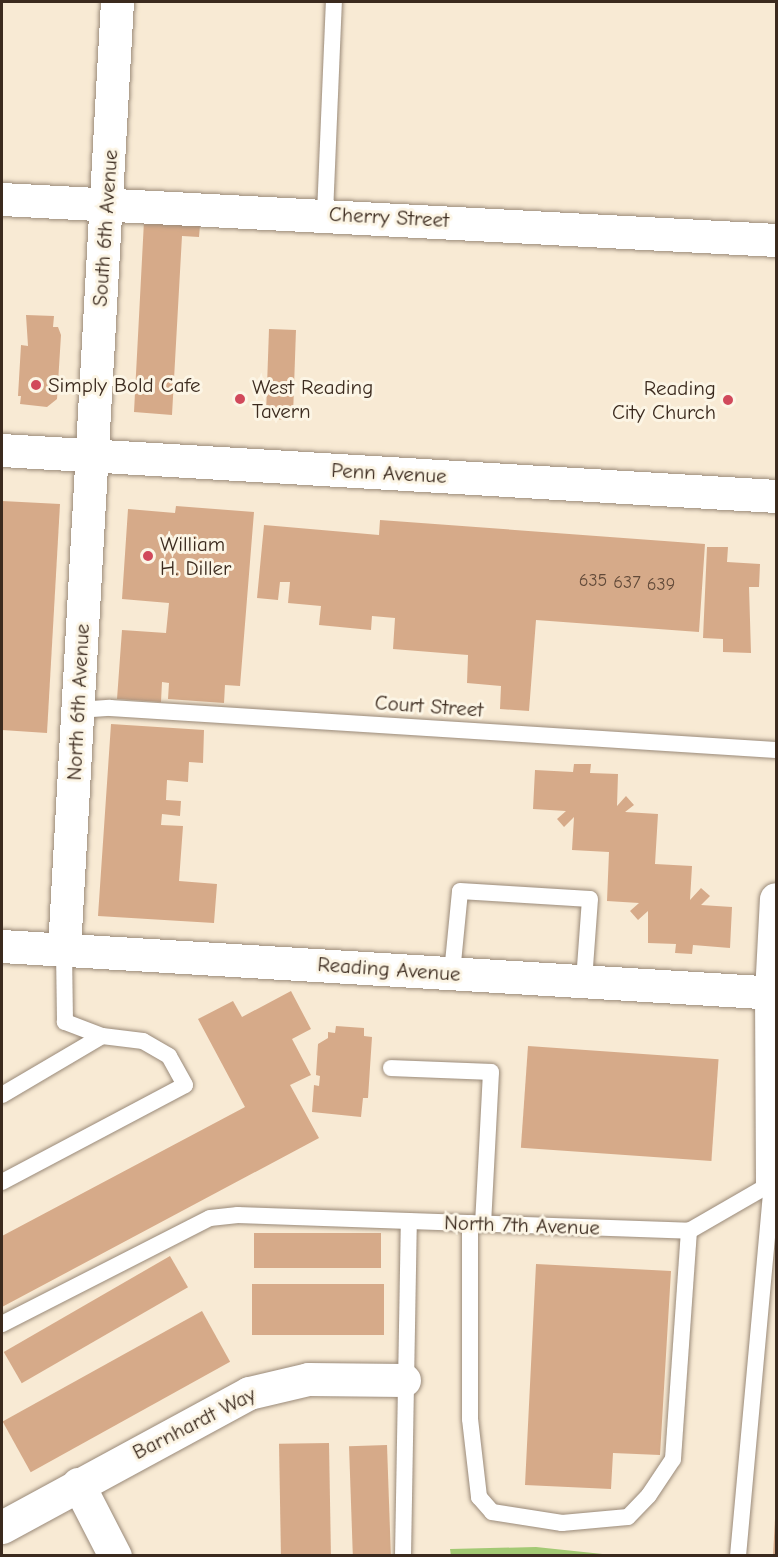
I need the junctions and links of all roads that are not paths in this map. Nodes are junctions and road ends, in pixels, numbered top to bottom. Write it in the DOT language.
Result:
graph roads {
  1 [pos="117,2"];
  2 [pos="334,2"];
  3 [pos="2,199"];
  4 [pos="107,205"];
  5 [pos="325,214"];
  6 [pos="777,240"];
  7 [pos="2,450"];
  8 [pos="91,455"];
  9 [pos="777,496"];
  10 [pos="78,710"];
  11 [pos="777,750"];
  12 [pos="777,899"];
  13 [pos="2,946"];
  14 [pos="64,949"];
  15 [pos="452,973"];
  16 [pos="585,981"];
  17 [pos="774,993"];
  18 [pos="102,1036"];
  19 [pos="391,1068"];
  20 [pos="2,1095"];
  21 [pos="2,1182"];
  22 [pos="774,1185"];
  23 [pos="409,1221"];
  24 [pos="476,1223"];
  25 [pos="689,1231"];
  26 [pos="2,1324"];
  27 [pos="404,1380"];
  28 [pos="78,1484"];
  29 [pos="2,1527"];
  30 [pos="115,1556"];
  31 [pos="403,1556"];
  32 [pos="738,1556"];
  1 -- 4 [label="street, South 6th Avenue"];
  2 -- 5 [label="lane"];
  3 -- 4 [label="street, Cherry Street"];
  4 -- 5 [label="street, Cherry Street"];
  4 -- 8 [label="street, South 6th Avenue"];
  5 -- 6 [label="street, Cherry Street"];
  7 -- 8 [label="street, Penn Avenue"];
  8 -- 9 [label="street, Penn Avenue"];
  8 -- 10 [label="street, North 6th Avenue"];
  10 -- 11 [label="lane, Court Street"];
  10 -- 14 [label="street, North 6th Avenue"];
  12 -- 17 [label="street"];
  13 -- 14 [label="street, Reading Avenue"];
  14 -- 15 [label="street, Reading Avenue"];
  14 -- 18 [label="lane"];
  15 -- 16 [label="street, Reading Avenue"];
  15 -- 16 [label="lane"];
  16 -- 17 [label="street, Reading Avenue"];
  17 -- 22 [label="street"];
  18 -- 20 [label="lane"];
  18 -- 21 [label="lane"];
  19 -- 24 [label="lane"];
  22 -- 25 [label="lane"];
  22 -- 32 [label="lane"];
  23 -- 24 [label="lane, North 7th Avenue"];
  23 -- 26 [label="lane, North 7th Avenue"];
  23 -- 27 [label="lane"];
  24 -- 25 [label="lane, North 7th Avenue"];
  24 -- 25 [label="lane"];
  27 -- 28 [label="street, Barnhardt Way"];
  27 -- 31 [label="lane"];
  28 -- 29 [label="street, Barnhardt Way"];
  28 -- 30 [label="street"];
}
